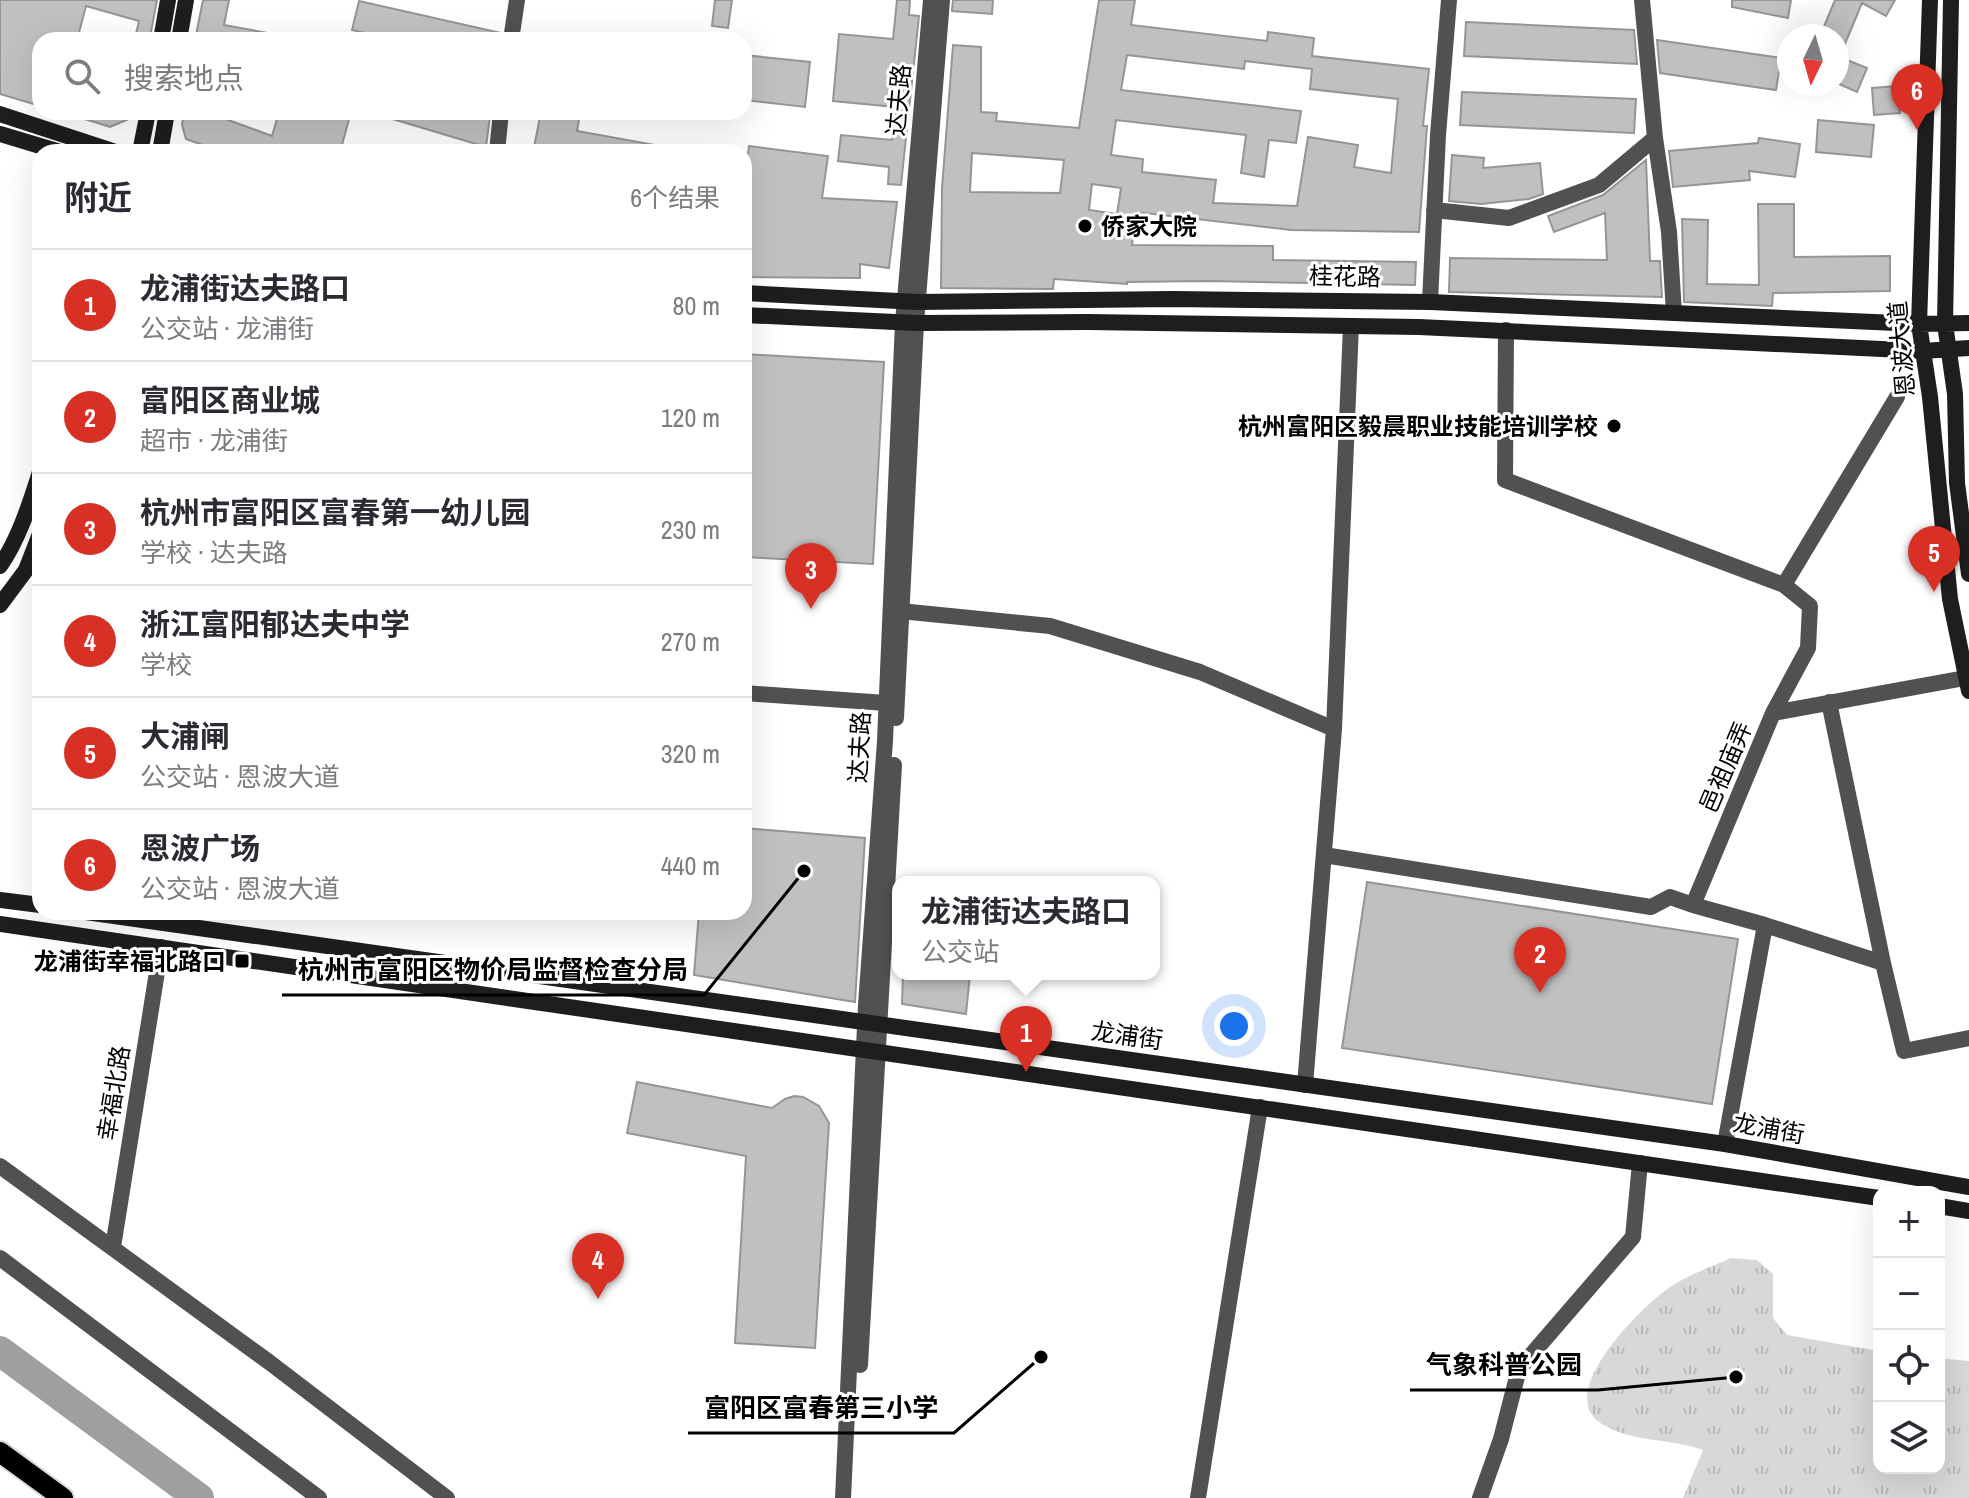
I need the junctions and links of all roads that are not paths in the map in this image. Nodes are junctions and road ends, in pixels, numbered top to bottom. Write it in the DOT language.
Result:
graph roads {
  1 [pos="168,0"];
  2 [pos="186,0"];
  3 [pos="517,0"];
  4 [pos="931,0"];
  5 [pos="942,0"];
  6 [pos="1449,0"];
  7 [pos="1642,0"];
  8 [pos="1930,0"];
  9 [pos="1951,0"];
  10 [pos="162,32"];
  11 [pos="180,32"];
  12 [pos="512,32"];
  13 [pos="0,114"];
  14 [pos="146,120"];
  15 [pos="166,120"];
  16 [pos="500,120"];
  17 [pos="0,134"];
  18 [pos="1655,138"];
  19 [pos="33,144"];
  20 [pos="92,144"];
  21 [pos="142,144"];
  22 [pos="161,144"];
  23 [pos="498,144"];
  24 [pos="1434,210"];
  25 [pos="752,293"];
  26 [pos="911,302"];
  27 [pos="1430,302"];
  28 [pos="1674,313"];
  29 [pos="752,315"];
  30 [pos="910,322"];
  31 [pos="1969,323"];
  32 [pos="1919,324"];
  33 [pos="1945,324"];
  34 [pos="1351,326"];
  35 [pos="1506,330"];
  36 [pos="1969,348"];
  37 [pos="1948,350"];
  38 [pos="1923,351"];
  39 [pos="1897,397"];
  40 [pos="1969,451"];
  41 [pos="1957,483"];
  42 [pos="32,494"];
  43 [pos="32,555"];
  44 [pos="0,566"];
  45 [pos="1969,574"];
  46 [pos="1784,585"];
  47 [pos="0,605"];
  48 [pos="900,611"];
  49 [pos="1967,684"];
  50 [pos="752,694"];
  51 [pos="1829,702"];
  52 [pos="886,703"];
  53 [pos="1773,713"];
  54 [pos="1334,729"];
  55 [pos="1324,855"];
  56 [pos="0,900"];
  57 [pos="32,904"];
  58 [pos="1693,905"];
  59 [pos="143,920"];
  60 [pos="0,924"];
  61 [pos="1765,925"];
  62 [pos="161,947"];
  63 [pos="1883,963"];
  64 [pos="872,1023"];
  65 [pos="1969,1038"];
  66 [pos="871,1051"];
  67 [pos="1305,1085"];
  68 [pos="1260,1107"];
  69 [pos="1725,1144"];
  70 [pos="1640,1163"];
  71 [pos="0,1166"];
  72 [pos="1969,1187"];
  73 [pos="1873,1197"];
  74 [pos="1945,1207"];
  75 [pos="1969,1211"];
  76 [pos="113,1247"];
  77 [pos="0,1258"];
  78 [pos="0,1452"];
  79 [pos="63,1498"];
  80 [pos="319,1498"];
  81 [pos="447,1498"];
  82 [pos="843,1498"];
  83 [pos="853,1498"];
  84 [pos="1198,1498"];
  85 [pos="1480,1498"];
  1 -- 10 [label="main road"];
  2 -- 11 [label="main road"];
  3 -- 12 [label="street"];
  4 -- 26 [label="street, 达夫路"];
  5 -- 26 [label="street, 达夫路"];
  6 -- 24 [label="street"];
  7 -- 18 [label="street"];
  8 -- 32 [label="main road, 恩波大道"];
  9 -- 33 [label="main road, 恩波大道"];
  13 -- 20 [label="main road"];
  14 -- 21 [label="main road"];
  15 -- 22 [label="main road"];
  16 -- 23 [label="street"];
  17 -- 19 [label="main road"];
  18 -- 24 [label="street"];
  18 -- 28 [label="street"];
  24 -- 27 [label="street"];
  25 -- 26 [label="main road, 桂花路"];
  26 -- 27 [label="main road, 桂花路"];
  26 -- 30 [label="street, 达夫路"];
  27 -- 28 [label="main road, 桂花路"];
  28 -- 32 [label="main road, 桂花路"];
  29 -- 30 [label="main road"];
  30 -- 34 [label="main road"];
  30 -- 48 [label="street, 达夫路"];
  30 -- 52 [label="street, 达夫路"];
  31 -- 33 [label="main road, 桂花路"];
  32 -- 33 [label="main road, 桂花路"];
  32 -- 38 [label="main road, 恩波大道"];
  33 -- 37 [label="main road, 恩波大道"];
  34 -- 35 [label="main road"];
  34 -- 54 [label="street"];
  35 -- 38 [label="main road"];
  35 -- 46 [label="street"];
  36 -- 37 [label="main road"];
  37 -- 38 [label="main road"];
  37 -- 41 [label="main road, 恩波大道"];
  38 -- 49 [label="main road, 恩波大道"];
  39 -- 46 [label="street"];
  40 -- 41 [label="main road"];
  41 -- 45 [label="main road, 恩波大道"];
  42 -- 44 [label="main road"];
  43 -- 47 [label="main road"];
  46 -- 53 [label="street, 邑祖庙弄"];
  48 -- 54 [label="street"];
  48 -- 64 [label="street, 达夫路"];
  49 -- 51 [label="street"];
  50 -- 52 [label="street"];
  51 -- 53 [label="street"];
  51 -- 63 [label="street"];
  52 -- 64 [label="street, 达夫路"];
  53 -- 58 [label="street, 邑祖庙弄"];
  54 -- 55 [label="street"];
  55 -- 58 [label="street"];
  55 -- 67 [label="street"];
  56 -- 57 [label="main road"];
  58 -- 61 [label="street"];
  59 -- 64 [label="main road, 龙浦街"];
  60 -- 62 [label="main road"];
  61 -- 63 [label="street"];
  61 -- 69 [label="street"];
  62 -- 66 [label="main road"];
  62 -- 76 [label="street, 幸福北路"];
  63 -- 65 [label="street"];
  64 -- 66 [label="street, 达夫路"];
  64 -- 67 [label="main road, 龙浦街"];
  66 -- 68 [label="main road"];
  66 -- 82 [label="street, 达夫路"];
  66 -- 83 [label="street, 达夫路"];
  67 -- 69 [label="main road, 龙浦街"];
  68 -- 70 [label="main road"];
  68 -- 84 [label="street"];
  69 -- 72 [label="main road, 龙浦街"];
  70 -- 73 [label="main road"];
  70 -- 85 [label="street"];
  71 -- 76 [label="street"];
  74 -- 75 [label="main road"];
  76 -- 81 [label="street"];
  77 -- 80 [label="street"];
  78 -- 79 [label="main road"];
}
